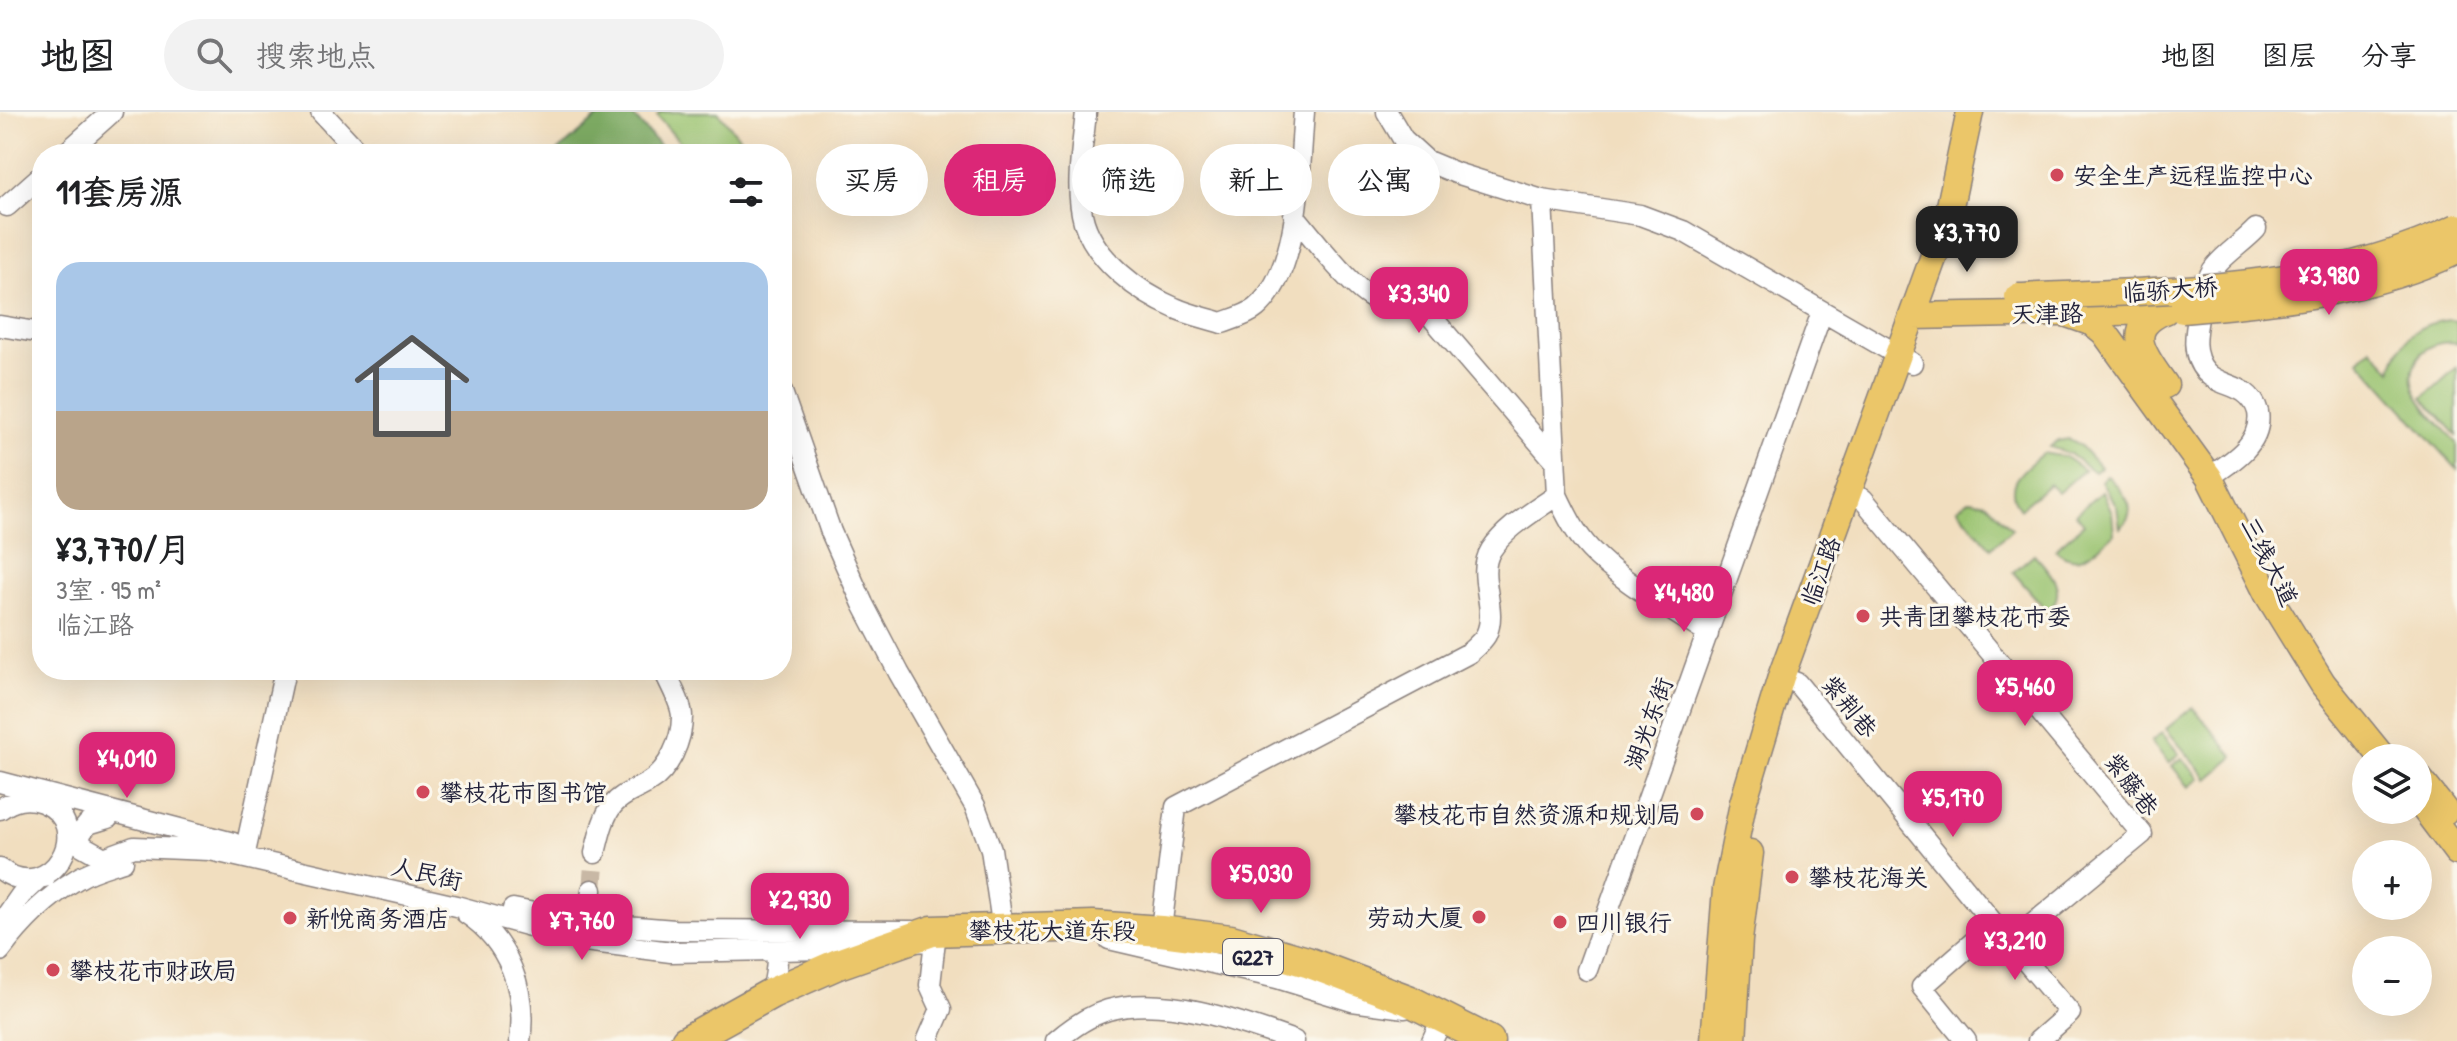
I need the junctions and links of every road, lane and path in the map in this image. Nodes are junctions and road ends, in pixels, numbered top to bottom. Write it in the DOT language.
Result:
graph roads {
  1 [pos="112,112"];
  2 [pos="321,112"];
  3 [pos="1086,112"];
  4 [pos="1304,112"];
  5 [pos="1387,112"];
  6 [pos="1970,112"];
  7 [pos="1986,112"];
  8 [pos="76,144"];
  9 [pos="351,144"];
  10 [pos="1301,144"];
  11 [pos="32,184"];
  12 [pos="1542,200"];
  13 [pos="7,206"];
  14 [pos="1294,216"];
  15 [pos="1295,216"];
  16 [pos="2457,227"];
  17 [pos="2256,229"];
  18 [pos="2457,251"];
  19 [pos="2124,301"];
  20 [pos="1924,308"];
  21 [pos="2173,310"];
  22 [pos="1822,312"];
  23 [pos="2062,312"];
  24 [pos="0,326"];
  25 [pos="32,331"];
  26 [pos="32,334"];
  27 [pos="0,340"];
  28 [pos="1905,359"];
  29 [pos="2138,363"];
  30 [pos="792,421"];
  31 [pos="1555,461"];
  32 [pos="2216,473"];
  33 [pos="1557,495"];
  34 [pos="1856,497"];
  35 [pos="1708,634"];
  36 [pos="283,680"];
  37 [pos="668,680"];
  38 [pos="1789,680"];
  39 [pos="2372,744"];
  40 [pos="2391,744"];
  41 [pos="0,785"];
  42 [pos="2432,795"];
  43 [pos="35,799"];
  44 [pos="0,809"];
  45 [pos="108,818"];
  46 [pos="2432,819"];
  47 [pos="2457,826"];
  48 [pos="181,849"];
  49 [pos="244,852"];
  50 [pos="2457,852"];
  51 [pos="595,853"];
  52 [pos="0,869"];
  53 [pos="40,877"];
  54 [pos="79,877"];
  55 [pos="777,886"];
  56 [pos="592,890"];
  57 [pos="456,906"];
  58 [pos="1162,921"];
  59 [pos="587,923"];
  60 [pos="1994,924"];
  61 [pos="0,925"];
  62 [pos="1003,930"];
  63 [pos="1094,931"];
  64 [pos="933,935"];
  65 [pos="778,941"];
  66 [pos="898,943"];
  67 [pos="2010,943"];
  68 [pos="0,951"];
  69 [pos="1587,970"];
  70 [pos="772,993"];
  71 [pos="1407,1004"];
  72 [pos="742,1021"];
  73 [pos="1437,1029"];
  74 [pos="520,1041"];
  75 [pos="686,1041"];
  76 [pos="709,1041"];
  77 [pos="930,1041"];
  78 [pos="1056,1041"];
  79 [pos="1294,1041"];
  80 [pos="1468,1041"];
  81 [pos="1489,1041"];
  82 [pos="1714,1041"];
  83 [pos="1733,1041"];
  84 [pos="1966,1041"];
  85 [pos="2038,1041"];
  1 -- 8 [label="street"];
  2 -- 9 [label="street"];
  3 -- 14 [label="street"];
  4 -- 10 [label="street"];
  5 -- 12 [label="street"];
  6 -- 20 [label="main road, 临江路"];
  7 -- 20 [label="main road, 临江路"];
  11 -- 13 [label="street"];
  12 -- 22 [label="street"];
  12 -- 31 [label="street"];
  15 -- 31 [label="street"];
  16 -- 19 [label="main road, 临骄大桥, bridge"];
  17 -- 32 [label="street"];
  18 -- 21 [label="main road, 临骄大桥, bridge"];
  19 -- 20 [label="main road, 临骄大桥, bridge"];
  19 -- 21 [label="main road, 天津路"];
  19 -- 23 [label="main road, 天津路"];
  19 -- 29 [label="main road"];
  20 -- 23 [label="main road, 天津路"];
  20 -- 28 [label="main road, 临江路"];
  21 -- 29 [label="main road"];
  22 -- 28 [label="street"];
  22 -- 35 [label="street, 湖光东街"];
  23 -- 29 [label="main road"];
  24 -- 25 [label="street"];
  26 -- 27 [label="street"];
  28 -- 34 [label="main road, 临江路"];
  29 -- 32 [label="main road, 三线大道"];
  30 -- 62 [label="street"];
  31 -- 33 [label="street"];
  32 -- 39 [label="main road, 三线大道"];
  32 -- 40 [label="main road, 三线大道"];
  33 -- 35 [label="street"];
  33 -- 58 [label="street"];
  34 -- 38 [label="main road, 临江路"];
  34 -- 67 [label="street, 紫藤巷"];
  35 -- 69 [label="street, 湖光东街"];
  36 -- 49 [label="street"];
  37 -- 51 [label="street"];
  38 -- 60 [label="street, 紫荆巷"];
  38 -- 82 [label="main road, 临江路"];
  38 -- 83 [label="main road, 临江路"];
  41 -- 43 [label="street"];
  41 -- 49 [label="street"];
  42 -- 47 [label="main road"];
  43 -- 44 [label="street"];
  43 -- 45 [label="street"];
  43 -- 53 [label="street"];
  45 -- 48 [label="street"];
  45 -- 49 [label="street"];
  46 -- 50 [label="main road"];
  48 -- 49 [label="street"];
  48 -- 54 [label="street"];
  49 -- 57 [label="street, 人民街"];
  49 -- 59 [label="street, 人民街"];
  52 -- 53 [label="street"];
  53 -- 54 [label="street"];
  53 -- 61 [label="street"];
  54 -- 68 [label="street"];
  55 -- 65 [label="street"];
  56 -- 59 [label="street"];
  57 -- 65 [label="street, 人民街"];
  57 -- 74 [label="street"];
  58 -- 63 [label="street, G227"];
  58 -- 71 [label="street, G227"];
  59 -- 65 [label="street, 人民街"];
  60 -- 67 [label="street, 紫荆巷"];
  60 -- 84 [label="street"];
  62 -- 63 [label="highway, 攀枝花大道东段 / G227"];
  62 -- 64 [label="highway, 攀枝花大道东段 / G227"];
  63 -- 64 [label="highway, 攀枝花大道东段 / G227"];
  63 -- 71 [label="highway, 攀枝花大道东段 / G227"];
  64 -- 65 [label="street, 人民街"];
  64 -- 66 [label="highway, G227"];
  64 -- 72 [label="highway, G227"];
  64 -- 77 [label="street"];
  65 -- 66 [label="street, 人民街"];
  65 -- 70 [label="street"];
  66 -- 70 [label="highway, G227"];
  67 -- 85 [label="street, 紫荆巷"];
  70 -- 72 [label="street"];
  70 -- 75 [label="highway, G227"];
  71 -- 73 [label="highway, 攀枝花大道东段 / G227"];
  72 -- 76 [label="highway, G227"];
  73 -- 80 [label="highway, 攀枝花大道东段 / G227"];
  73 -- 81 [label="highway, 攀枝花大道东段 / G227"];
  78 -- 79 [label="street"];
}
